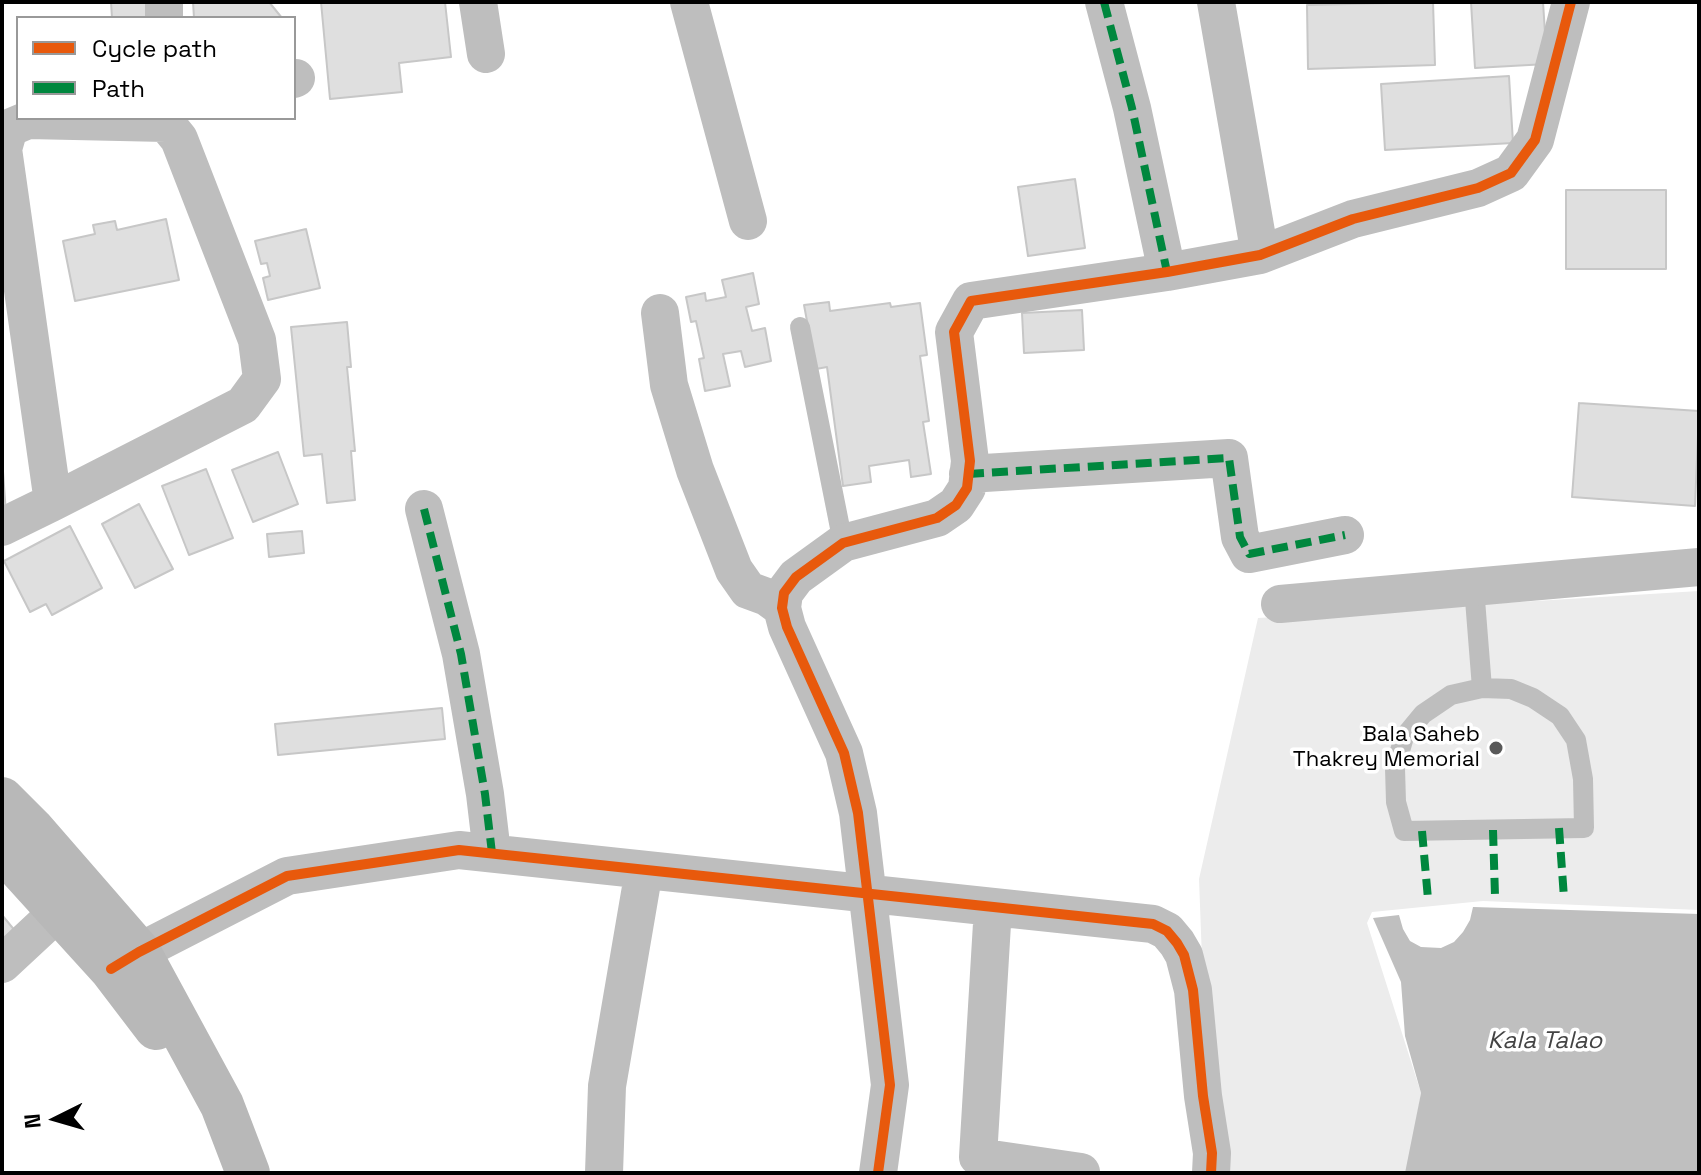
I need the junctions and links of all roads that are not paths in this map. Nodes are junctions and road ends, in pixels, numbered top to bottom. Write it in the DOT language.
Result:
graph roads {
  1 [pos="478,2"];
  2 [pos="689,2"];
  3 [pos="1104,2"];
  4 [pos="1216,2"];
  5 [pos="1571,2"];
  6 [pos="486,54"];
  7 [pos="166,120"];
  8 [pos="748,221"];
  9 [pos="1260,255"];
  10 [pos="1167,272"];
  11 [pos="660,313"];
  12 [pos="800,327"];
  13 [pos="968,474"];
  14 [pos="53,502"];
  15 [pos="424,509"];
  16 [pos="2,527"];
  17 [pos="1345,535"];
  18 [pos="843,543"];
  19 [pos="1699,567"];
  20 [pos="1474,587"];
  21 [pos="1280,604"];
  22 [pos="782,608"];
  23 [pos="1482,688"];
  24 [pos="2,799"];
  25 [pos="2,849"];
  26 [pos="492,853"];
  27 [pos="644,870"];
  28 [pos="867,894"];
  29 [pos="993,907"];
  30 [pos="59,911"];
  31 [pos="125,961"];
  32 [pos="2,964"];
  33 [pos="1081,1172"];
  34 [pos="227,1173"];
  35 [pos="248,1173"];
  36 [pos="604,1173"];
  37 [pos="878,1173"];
  38 [pos="1211,1173"];
  1 -- 6 [label="street"];
  2 -- 8 [label="street"];
  3 -- 10 [label="street"];
  4 -- 9 [label="street"];
  5 -- 9 [label="street"];
  7 -- 14 [label="street"];
  7 -- 14 [label="street"];
  9 -- 10 [label="street"];
  10 -- 13 [label="street"];
  11 -- 22 [label="street"];
  12 -- 18 [label="lane"];
  13 -- 17 [label="street"];
  13 -- 18 [label="street"];
  14 -- 16 [label="street"];
  15 -- 26 [label="street"];
  18 -- 22 [label="street"];
  19 -- 20 [label="street"];
  20 -- 21 [label="street"];
  20 -- 23 [label="lane"];
  22 -- 28 [label="street"];
  23 -- 23 [label="lane"];
  24 -- 31 [label="main road"];
  25 -- 30 [label="main road"];
  26 -- 27 [label="street"];
  26 -- 31 [label="street"];
  27 -- 28 [label="street"];
  27 -- 36 [label="street"];
  28 -- 29 [label="street"];
  28 -- 37 [label="street"];
  29 -- 33 [label="street"];
  29 -- 38 [label="street"];
  30 -- 31 [label="main road"];
  30 -- 32 [label="street"];
  31 -- 34 [label="main road"];
  31 -- 35 [label="main road"];
}
